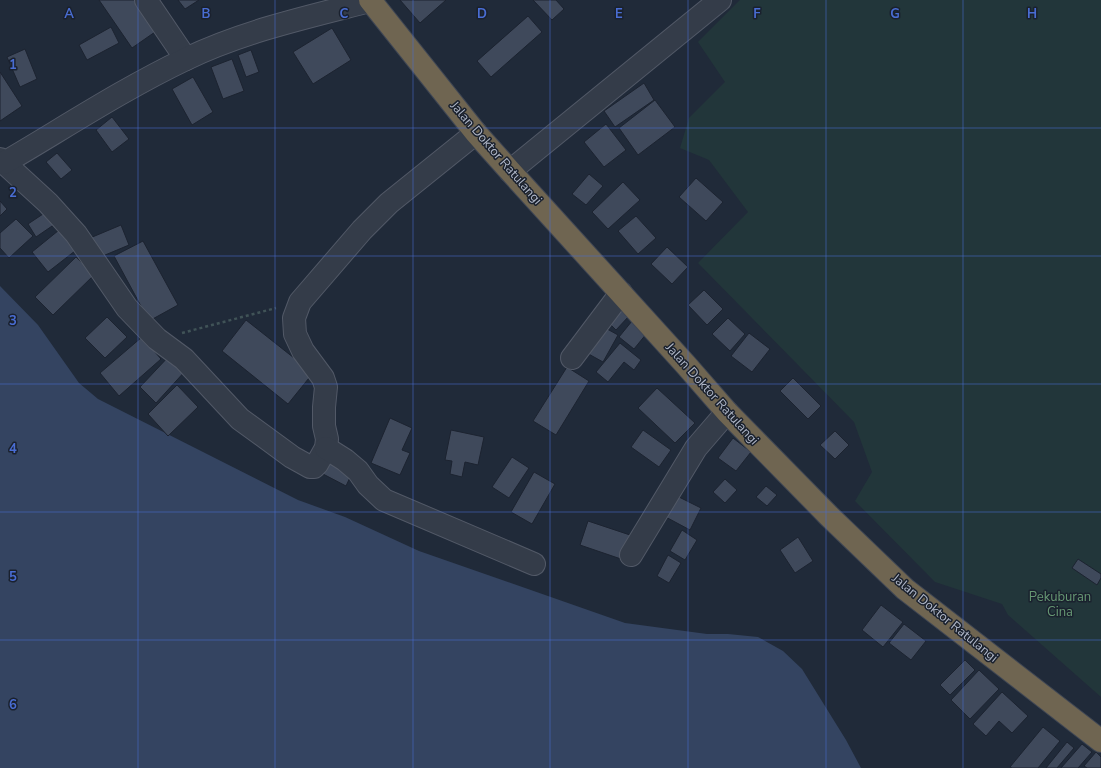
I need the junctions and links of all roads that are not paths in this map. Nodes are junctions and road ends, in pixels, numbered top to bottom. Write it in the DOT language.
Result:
graph roads {
  1 [pos="146,0"];
  2 [pos="370,0"];
  3 [pos="720,0"];
  4 [pos="186,59"];
  5 [pos="476,133"];
  6 [pos="2,161"];
  7 [pos="510,171"];
  8 [pos="621,293"];
  9 [pos="572,358"];
  10 [pos="727,412"];
  11 [pos="326,448"];
  12 [pos="631,554"];
  13 [pos="534,564"];
  14 [pos="1101,741"];
  1 -- 4 [label="street"];
  2 -- 4 [label="street"];
  2 -- 5 [label="highway, Jalan Doktor Ratulangi"];
  3 -- 7 [label="street"];
  4 -- 6 [label="street"];
  5 -- 7 [label="highway, Jalan Doktor Ratulangi"];
  5 -- 11 [label="street"];
  6 -- 11 [label="street"];
  7 -- 8 [label="highway, Jalan Doktor Ratulangi"];
  8 -- 9 [label="street"];
  8 -- 10 [label="highway, Jalan Doktor Ratulangi"];
  10 -- 12 [label="street"];
  10 -- 14 [label="highway, Jalan Doktor Ratulangi"];
  11 -- 13 [label="street"];
}
